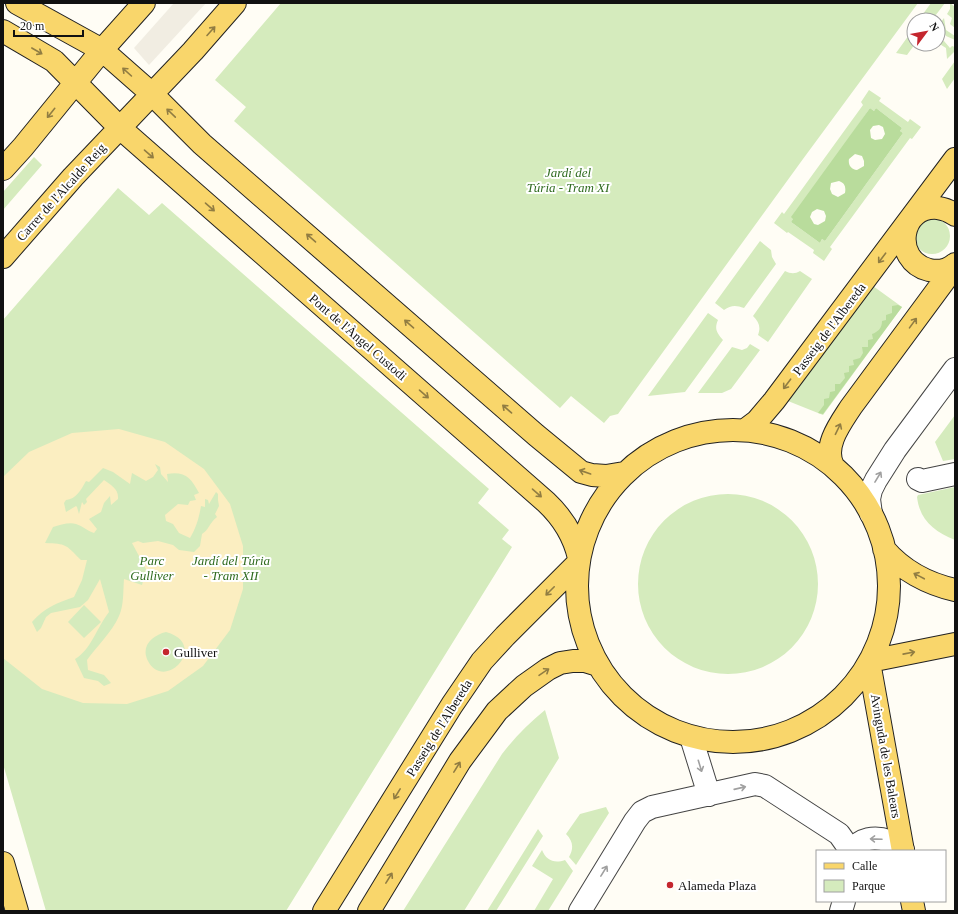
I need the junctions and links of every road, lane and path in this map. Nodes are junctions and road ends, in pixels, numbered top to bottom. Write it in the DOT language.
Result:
graph roads {
  1 [pos="17,3"];
  2 [pos="144,3"];
  3 [pos="236,3"];
  4 [pos="3,32"];
  5 [pos="102,50"];
  6 [pos="76,82"];
  7 [pos="152,94"];
  8 [pos="120,128"];
  9 [pos="955,159"];
  10 [pos="3,169"];
  11 [pos="955,215"];
  12 [pos="908,223"];
  13 [pos="3,258"];
  14 [pos="955,265"];
  15 [pos="955,369"];
  16 [pos="744,430"];
  17 [pos="833,466"];
  18 [pos="624,473"];
  19 [pos="955,474"];
  20 [pos="918,478"];
  21 [pos="871,514"];
  22 [pos="884,548"];
  23 [pos="578,561"];
  24 [pos="955,590"];
  25 [pos="955,644"];
  26 [pos="870,661"];
  27 [pos="598,665"];
  28 [pos="691,737"];
  29 [pos="709,795"];
  30 [pos="850,850"];
  31 [pos="852,850"];
  32 [pos="903,850"];
  33 [pos="3,863"];
  34 [pos="584,909"];
  35 [pos="17,911"];
  36 [pos="324,911"];
  37 [pos="369,911"];
  1 -- 5 [label="main road"];
  2 -- 5 [label="main road"];
  7 -- 3 [label="main road, Carrer de l'Alcalde Reig, one-way"];
  4 -- 6 [label="main road, Pont de l'Àngel Custodi, one-way"];
  5 -- 6 [label="main road"];
  7 -- 5 [label="main road, one-way"];
  6 -- 8 [label="main road, Pont de l'Àngel Custodi"];
  6 -- 10 [label="main road, one-way"];
  7 -- 8 [label="main road, Carrer de l'Alcalde Reig"];
  18 -- 7 [label="main road, one-way"];
  8 -- 13 [label="main road, Carrer de l'Alcalde Reig"];
  8 -- 23 [label="main road, Pont de l'Àngel Custodi, one-way"];
  9 -- 12 [label="main road, Passeig de l'Albereda"];
  11 -- 12 [label="main road, Passeig de l'Albereda"];
  12 -- 14 [label="main road, Passeig de l'Albereda"];
  12 -- 16 [label="main road, Passeig de l'Albereda, one-way"];
  17 -- 14 [label="main road, Passeig de l'Albereda, one-way"];
  21 -- 15 [label="street, one-way"];
  16 -- 17 [label="main road"];
  16 -- 18 [label="main road"];
  17 -- 21 [label="main road"];
  18 -- 23 [label="main road"];
  19 -- 20 [label="street"];
  21 -- 22 [label="main road"];
  24 -- 22 [label="main road, one-way"];
  22 -- 26 [label="main road"];
  23 -- 27 [label="main road"];
  23 -- 36 [label="main road, Passeig de l'Albereda, one-way"];
  26 -- 25 [label="main road, one-way"];
  26 -- 28 [label="main road"];
  26 -- 32 [label="main road, Avinguda de les Balears"];
  27 -- 28 [label="main road"];
  37 -- 27 [label="main road, one-way"];
  28 -- 29 [label="street, one-way"];
  29 -- 30 [label="street, one-way"];
  34 -- 29 [label="street, one-way"];
  32 -- 31 [label="street, Avinguda de les Balears, one-way"];
  33 -- 35 [label="main road"];
}
